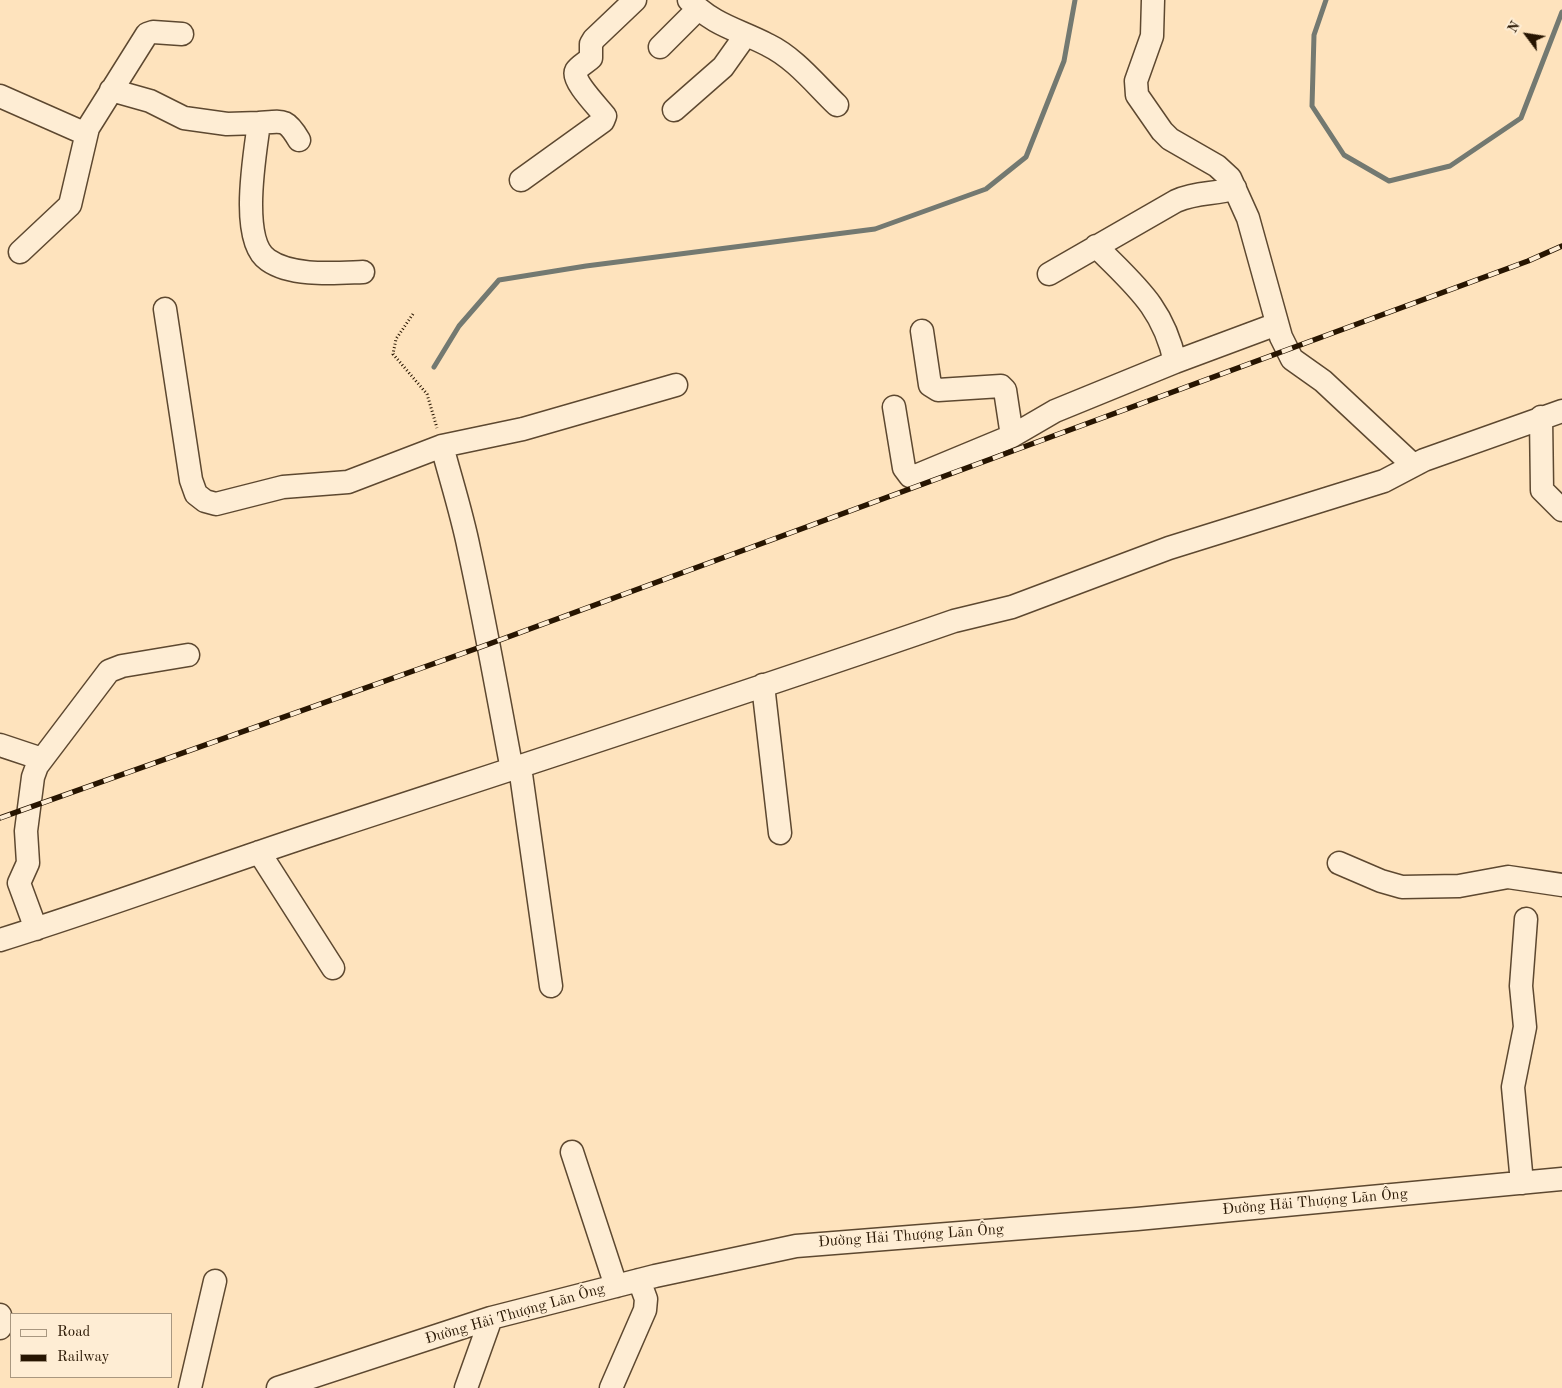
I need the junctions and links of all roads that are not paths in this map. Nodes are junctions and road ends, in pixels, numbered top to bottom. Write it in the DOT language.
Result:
graph roads {
  1 [pos="635,0"];
  2 [pos="1153,0"];
  3 [pos="693,4"];
  4 [pos="182,34"];
  5 [pos="745,36"];
  6 [pos="660,47"];
  7 [pos="111,90"];
  8 [pos="0,96"];
  9 [pos="837,105"];
  10 [pos="674,110"];
  11 [pos="258,123"];
  12 [pos="88,128"];
  13 [pos="300,140"];
  14 [pos="521,180"];
  15 [pos="1235,188"];
  16 [pos="1096,246"];
  17 [pos="20,252"];
  18 [pos="363,272"];
  19 [pos="1049,274"];
  20 [pos="165,309"];
  21 [pos="1277,324"];
  22 [pos="922,331"];
  23 [pos="1175,362"];
  24 [pos="676,385"];
  25 [pos="894,407"];
  26 [pos="1552,414"];
  27 [pos="1012,436"];
  28 [pos="442,446"];
  29 [pos="1412,465"];
  30 [pos="1562,510"];
  31 [pos="188,655"];
  32 [pos="762,685"];
  33 [pos="0,745"];
  34 [pos="42,759"];
  35 [pos="516,768"];
  36 [pos="780,833"];
  37 [pos="259,852"];
  38 [pos="1339,863"];
  39 [pos="1562,885"];
  40 [pos="1526,919"];
  41 [pos="36,929"];
  42 [pos="0,940"];
  43 [pos="333,968"];
  44 [pos="551,986"];
  45 [pos="572,1152"];
  46 [pos="1562,1179"];
  47 [pos="1522,1183"];
  48 [pos="639,1280"];
  49 [pos="215,1281"];
  50 [pos="616,1286"];
  51 [pos="0,1315"];
  52 [pos="491,1318"];
  53 [pos="0,1328"];
  54 [pos="342,1366"];
  55 [pos="190,1388"];
  56 [pos="278,1388"];
  57 [pos="336,1388"];
  58 [pos="466,1388"];
  59 [pos="611,1388"];
  1 -- 14 [label="street"];
  2 -- 15 [label="street"];
  3 -- 5 [label="street"];
  3 -- 6 [label="street"];
  4 -- 7 [label="street"];
  5 -- 9 [label="street"];
  5 -- 10 [label="street"];
  7 -- 11 [label="street"];
  7 -- 12 [label="street"];
  8 -- 12 [label="street"];
  11 -- 13 [label="street"];
  11 -- 18 [label="street"];
  12 -- 17 [label="street"];
  15 -- 16 [label="street"];
  15 -- 21 [label="street"];
  16 -- 19 [label="street"];
  16 -- 23 [label="street"];
  20 -- 28 [label="street"];
  21 -- 23 [label="street"];
  21 -- 29 [label="street"];
  22 -- 27 [label="street"];
  23 -- 27 [label="street"];
  24 -- 28 [label="street"];
  25 -- 27 [label="street"];
  26 -- 29 [label="street"];
  26 -- 30 [label="street"];
  28 -- 35 [label="street"];
  29 -- 32 [label="street"];
  31 -- 34 [label="street"];
  32 -- 35 [label="street"];
  32 -- 36 [label="street"];
  33 -- 34 [label="street"];
  34 -- 41 [label="street"];
  35 -- 37 [label="street"];
  35 -- 44 [label="street"];
  37 -- 41 [label="street"];
  37 -- 43 [label="street"];
  38 -- 39 [label="street"];
  40 -- 47 [label="street"];
  41 -- 42 [label="street"];
  45 -- 50 [label="street"];
  46 -- 47 [label="street, Đường Hải Thượng Lãn Ông"];
  47 -- 48 [label="street, Đường Hải Thượng Lãn Ông"];
  48 -- 50 [label="street, Đường Hải Thượng Lãn Ông"];
  48 -- 59 [label="street"];
  49 -- 55 [label="street"];
  50 -- 52 [label="street, Đường Hải Thượng Lãn Ông"];
  51 -- 53 [label="street"];
  52 -- 54 [label="street, Đường Hải Thượng Lãn Ông"];
  52 -- 58 [label="street"];
  54 -- 56 [label="street, Đường Hải Thượng Lãn Ông"];
  54 -- 57 [label="street"];
}
